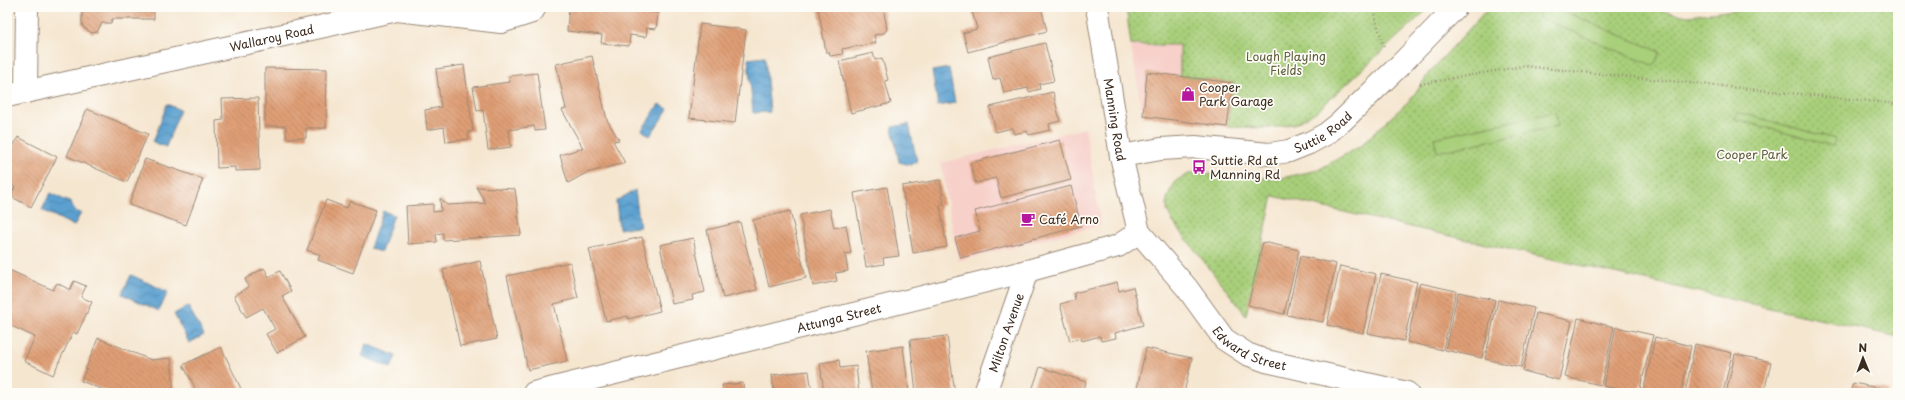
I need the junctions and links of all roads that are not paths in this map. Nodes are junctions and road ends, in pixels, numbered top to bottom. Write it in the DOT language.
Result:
graph roads {
  1 [pos="27,7"];
  2 [pos="535,7"];
  3 [pos="1097,7"];
  4 [pos="1456,7"];
  5 [pos="16,94"];
  6 [pos="1121,156"];
  7 [pos="1139,232"];
  8 [pos="1026,271"];
  9 [pos="1354,387"];
  10 [pos="540,392"];
  11 [pos="1396,392"];
  12 [pos="985,393"];
  1 -- 5 [label="street"];
  2 -- 5 [label="street, Wallaroy Road"];
  3 -- 6 [label="street, Manning Road"];
  4 -- 6 [label="street, Suttie Road"];
  6 -- 7 [label="street, Manning Road"];
  7 -- 8 [label="street, Attunga Street"];
  7 -- 9 [label="street, Edward Street"];
  8 -- 10 [label="street, Attunga Street"];
  8 -- 12 [label="street, Milton Avenue"];
  9 -- 11 [label="street, Edward Street"];
}
